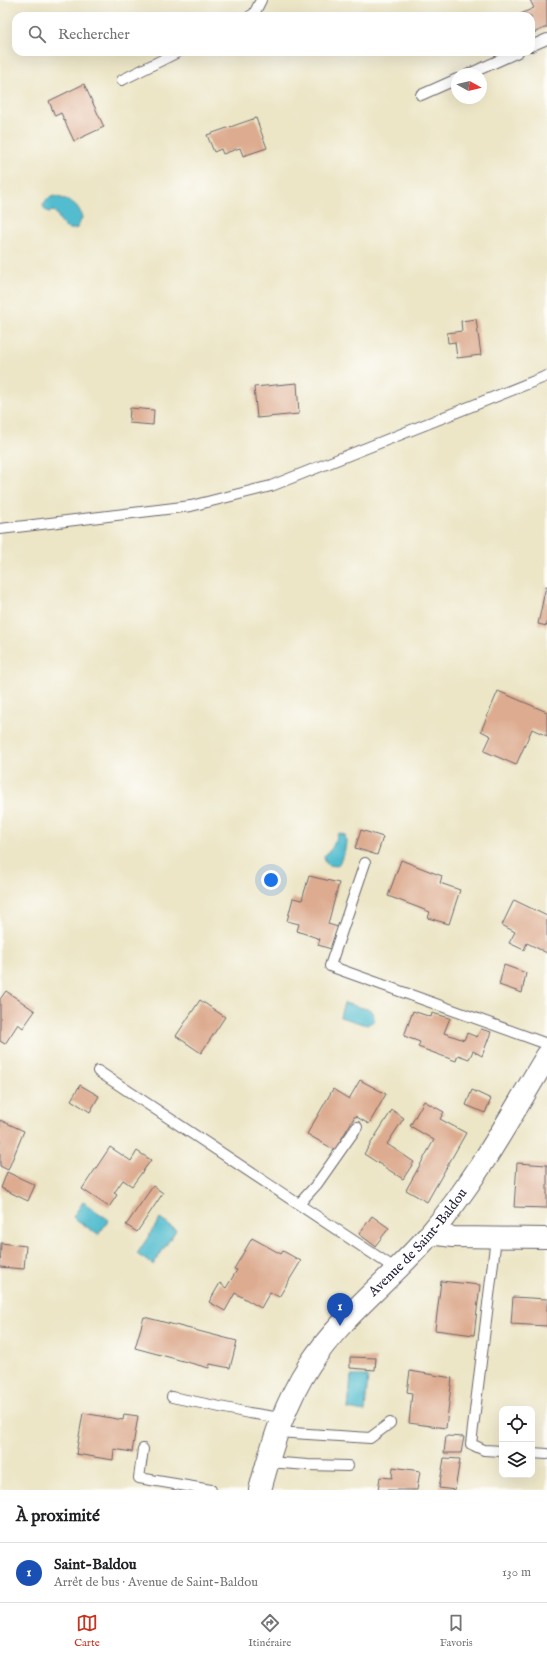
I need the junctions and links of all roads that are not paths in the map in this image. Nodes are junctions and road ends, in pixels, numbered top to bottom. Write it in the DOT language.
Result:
graph roads {
  1 [pos="261,0"];
  2 [pos="255,12"];
  3 [pos="547,39"];
  4 [pos="535,44"];
  5 [pos="170,56"];
  6 [pos="509,56"];
  7 [pos="482,68"];
  8 [pos="122,80"];
  9 [pos="451,82"];
  10 [pos="422,95"];
  11 [pos="547,376"];
  12 [pos="0,529"];
  13 [pos="365,863"];
  14 [pos="547,1044"];
  15 [pos="543,1068"];
  16 [pos="98,1071"];
  17 [pos="356,1127"];
  18 [pos="299,1204"];
  19 [pos="430,1234"];
  20 [pos="496,1238"];
  21 [pos="547,1238"];
  22 [pos="396,1269"];
  23 [pos="172,1397"];
  24 [pos="390,1423"];
  25 [pos="279,1425"];
  26 [pos="143,1449"];
  27 [pos="499,1451"];
  28 [pos="535,1453"];
  29 [pos="547,1454"];
  30 [pos="268,1462"];
  31 [pos="348,1466"];
  32 [pos="211,1490"];
  33 [pos="260,1490"];
  1 -- 2 [label="lane"];
  3 -- 4 [label="lane"];
  5 -- 8 [label="lane"];
  6 -- 7 [label="lane"];
  9 -- 10 [label="lane"];
  11 -- 12 [label="lane"];
  13 -- 14 [label="lane"];
  15 -- 19 [label="street, Avenue de Saint-Baldou"];
  16 -- 18 [label="lane"];
  17 -- 18 [label="lane"];
  18 -- 22 [label="lane"];
  19 -- 20 [label="street"];
  19 -- 22 [label="street, Avenue de Saint-Baldou"];
  20 -- 21 [label="street"];
  20 -- 27 [label="lane"];
  22 -- 25 [label="street, Avenue de Saint-Baldou"];
  23 -- 25 [label="lane"];
  24 -- 25 [label="lane"];
  25 -- 30 [label="street, Avenue de Saint-Baldou"];
  26 -- 32 [label="lane"];
  28 -- 29 [label="lane"];
  30 -- 31 [label="lane"];
  30 -- 33 [label="street, Avenue de Saint-Baldou"];
}
